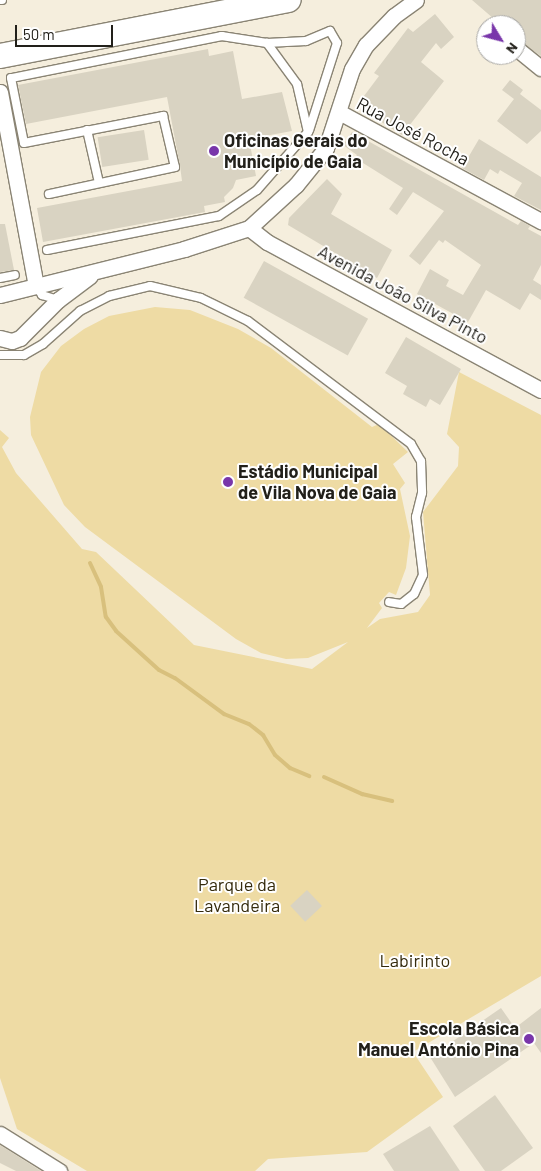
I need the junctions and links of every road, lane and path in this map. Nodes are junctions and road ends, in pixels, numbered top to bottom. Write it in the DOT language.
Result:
graph roads {
  1 [pos="216,0"];
  2 [pos="289,0"];
  3 [pos="416,0"];
  4 [pos="0,42"];
  5 [pos="266,43"];
  6 [pos="0,56"];
  7 [pos="526,56"];
  8 [pos="541,68"];
  9 [pos="0,92"];
  10 [pos="339,112"];
  11 [pos="87,130"];
  12 [pos="308,132"];
  13 [pos="99,183"];
  14 [pos="49,194"];
  15 [pos="541,221"];
  16 [pos="248,228"];
  17 [pos="47,250"];
  18 [pos="100,270"];
  19 [pos="16,275"];
  20 [pos="0,278"];
  21 [pos="39,290"];
  22 [pos="0,295"];
  23 [pos="58,300"];
  24 [pos="0,338"];
  25 [pos="0,356"];
  26 [pos="541,390"];
  27 [pos="389,602"];
  28 [pos="0,1134"];
  29 [pos="59,1171"];
  1 -- 4 [label="main road"];
  2 -- 6 [label="main road"];
  3 -- 10 [label="street, Rua José Rocha"];
  5 -- 11 [label="lane"];
  5 -- 12 [label="lane"];
  5 -- 12 [label="lane"];
  7 -- 8 [label="street"];
  9 -- 21 [label="street"];
  10 -- 15 [label="street, Rua José Rocha"];
  10 -- 16 [label="street"];
  11 -- 13 [label="lane"];
  11 -- 13 [label="lane"];
  12 -- 17 [label="lane"];
  13 -- 14 [label="lane"];
  16 -- 18 [label="street"];
  16 -- 26 [label="street, Avenida João Silva Pinto"];
  18 -- 21 [label="street"];
  18 -- 23 [label="street"];
  19 -- 20 [label="lane"];
  21 -- 22 [label="street"];
  21 -- 23 [label="lane"];
  23 -- 24 [label="street"];
  25 -- 27 [label="lane"];
  28 -- 29 [label="street"];
}
